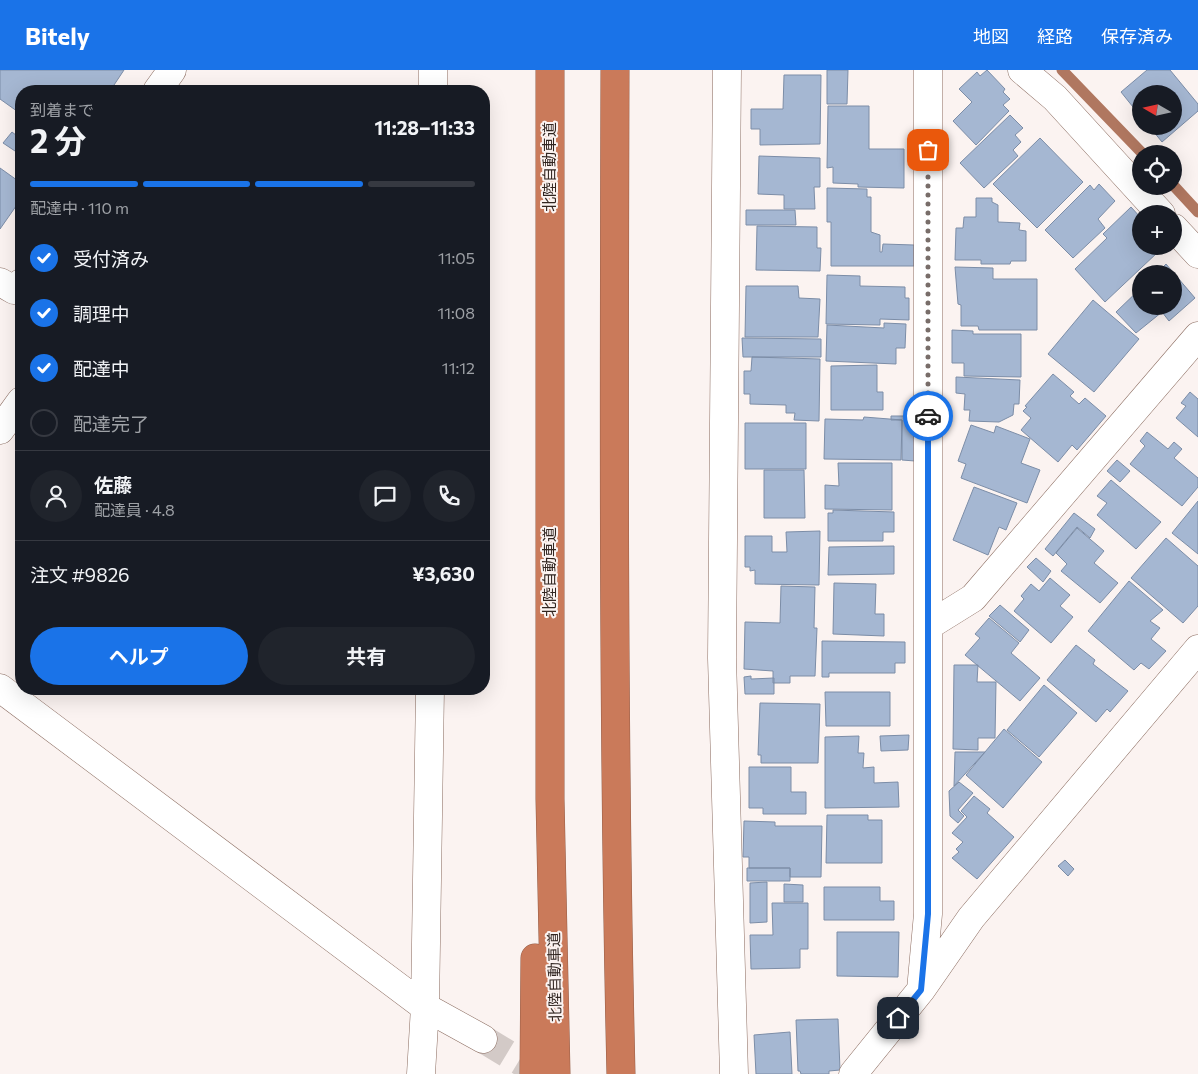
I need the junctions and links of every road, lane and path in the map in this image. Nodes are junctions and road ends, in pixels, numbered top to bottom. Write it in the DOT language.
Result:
graph roads {
  1 [pos="172,70"];
  2 [pos="433,70"];
  3 [pos="550,70"];
  4 [pos="615,70"];
  5 [pos="727,70"];
  6 [pos="928,70"];
  7 [pos="1022,70"];
  8 [pos="161,85"];
  9 [pos="433,85"];
  10 [pos="1153,205"];
  11 [pos="1182,237"];
  12 [pos="1198,254"];
  13 [pos="0,282"];
  14 [pos="15,289"];
  15 [pos="1198,336"];
  16 [pos="15,409"];
  17 [pos="0,430"];
  18 [pos="548,434"];
  19 [pos="928,626"];
  20 [pos="1198,648"];
  21 [pos="0,688"];
  22 [pos="430,695"];
  23 [pos="617,904"];
  24 [pos="921,990"];
  25 [pos="425,1007"];
  26 [pos="483,1039"];
  27 [pos="422,1074"];
  28 [pos="534,1074"];
  29 [pos="556,1074"];
  30 [pos="621,1074"];
  31 [pos="632,1074"];
  32 [pos="734,1074"];
  33 [pos="853,1074"];
  1 -- 8 [label="street"];
  2 -- 9 [label="street"];
  3 -- 18 [label="highway, 北陸自動車道"];
  4 -- 23 [label="highway"];
  5 -- 32 [label="street"];
  6 -- 19 [label="street"];
  7 -- 10 [label="street"];
  11 -- 12 [label="street"];
  13 -- 14 [label="street"];
  15 -- 19 [label="street"];
  16 -- 17 [label="street"];
  18 -- 28 [label="highway"];
  18 -- 29 [label="highway, 北陸自動車道"];
  19 -- 24 [label="street"];
  20 -- 24 [label="street"];
  21 -- 25 [label="street"];
  22 -- 25 [label="street"];
  23 -- 30 [label="highway"];
  23 -- 31 [label="highway"];
  24 -- 33 [label="street"];
  25 -- 26 [label="street"];
  25 -- 27 [label="street"];
}
